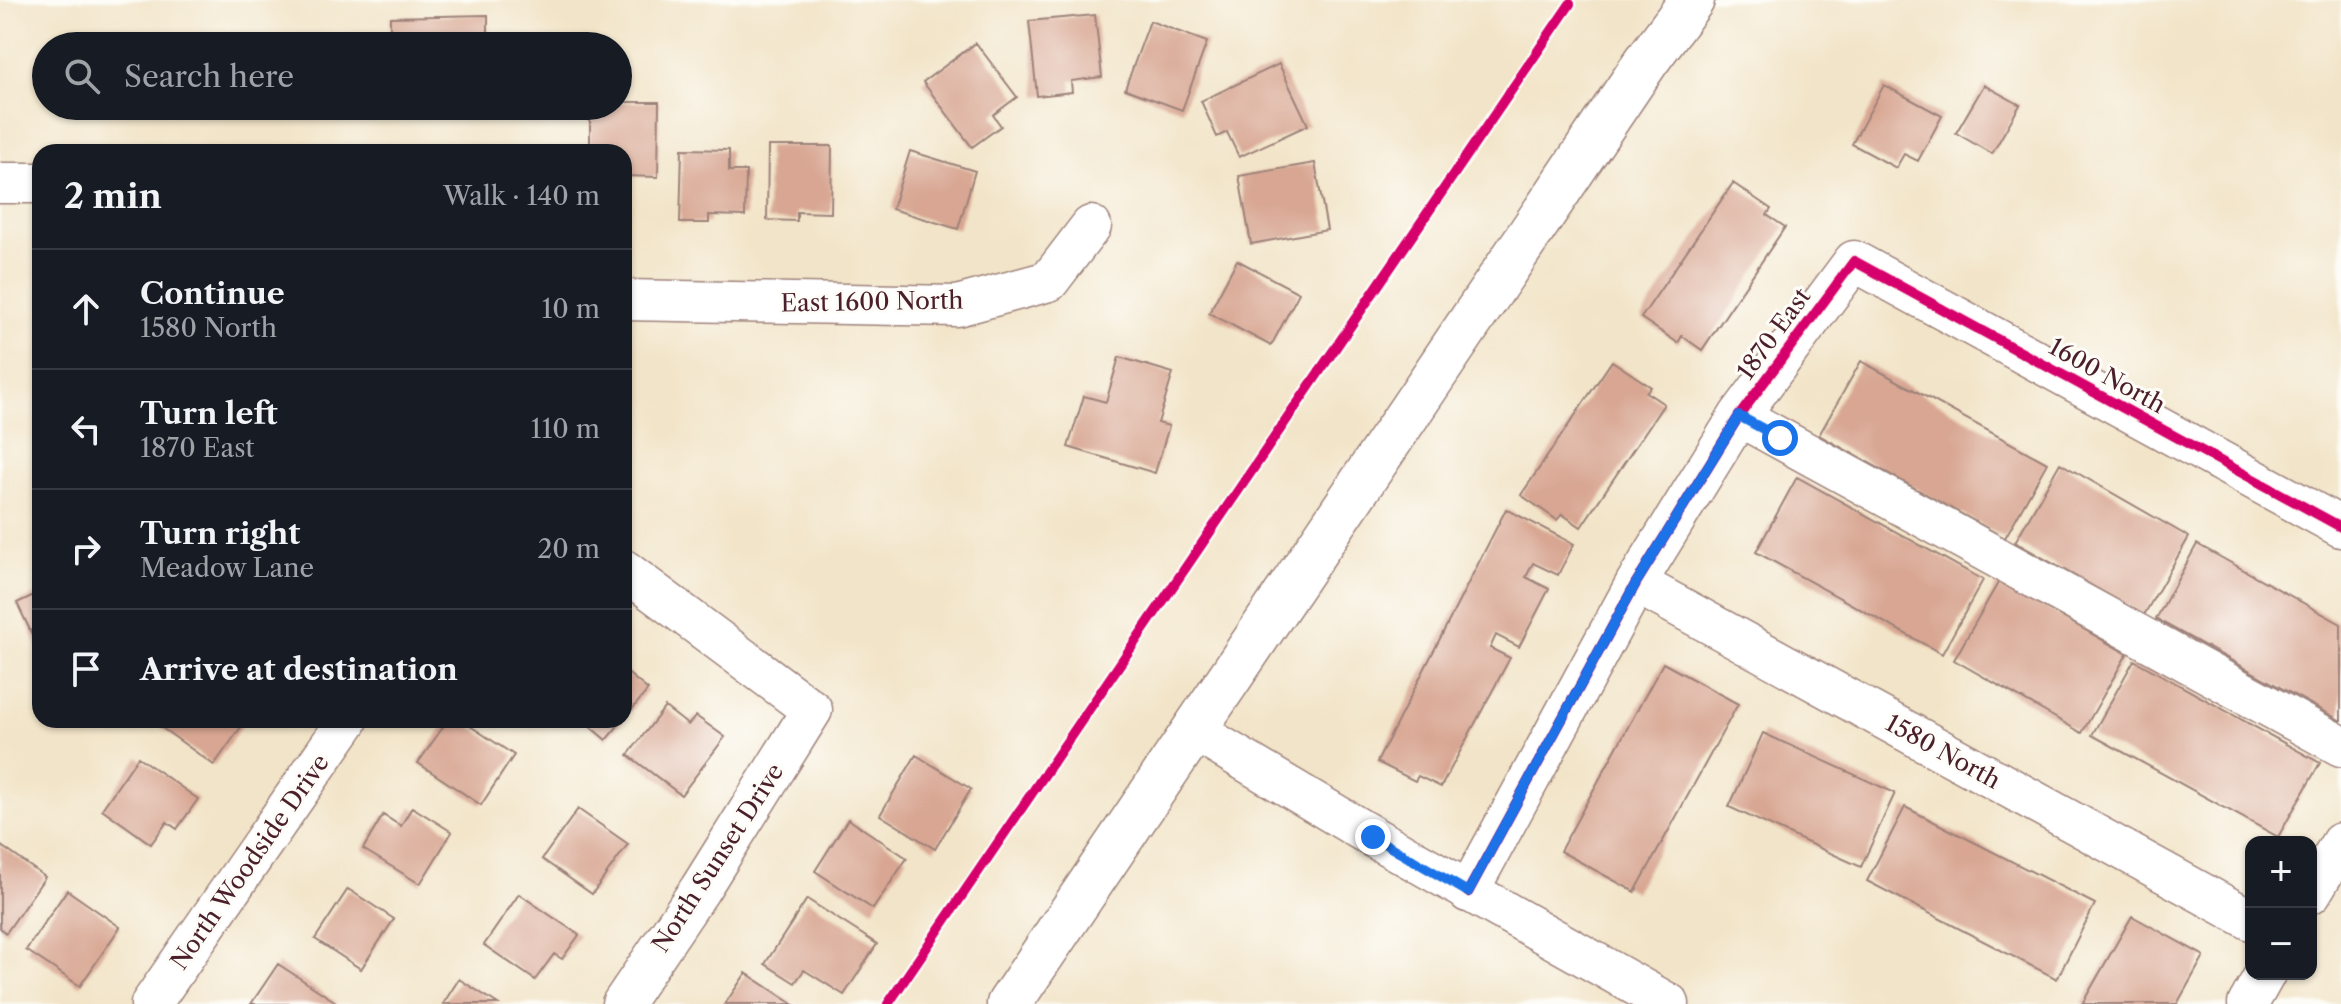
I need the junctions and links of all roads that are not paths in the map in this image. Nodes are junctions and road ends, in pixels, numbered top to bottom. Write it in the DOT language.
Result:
graph roads {
  1 [pos="1692,0"];
  2 [pos="0,183"];
  3 [pos="32,183"];
  4 [pos="1091,226"];
  5 [pos="1854,261"];
  6 [pos="632,300"];
  7 [pos="1739,416"];
  8 [pos="2341,527"];
  9 [pos="632,576"];
  10 [pos="1636,583"];
  11 [pos="342,728"];
  12 [pos="1195,731"];
  13 [pos="2341,746"];
  14 [pos="2341,843"];
  15 [pos="2317,883"];
  16 [pos="1468,892"];
  17 [pos="2245,917"];
  18 [pos="2262,980"];
  19 [pos="151,1004"];
  20 [pos="622,1004"];
  21 [pos="1009,1004"];
  22 [pos="1669,1004"];
  23 [pos="2248,1004"];
  1 -- 12 [label="main road"];
  2 -- 3 [label="street"];
  4 -- 6 [label="street, East 1600 North"];
  5 -- 7 [label="street, 1870 East"];
  5 -- 8 [label="street, 1600 North"];
  7 -- 10 [label="street, 1870 East"];
  7 -- 13 [label="street"];
  9 -- 20 [label="street, North Sunset Drive"];
  10 -- 16 [label="street, 1870 East"];
  10 -- 17 [label="street, 1580 North"];
  11 -- 19 [label="street, North Woodside Drive"];
  12 -- 16 [label="street"];
  12 -- 21 [label="main road"];
  14 -- 15 [label="street"];
  16 -- 22 [label="street"];
  18 -- 23 [label="street"];
}
